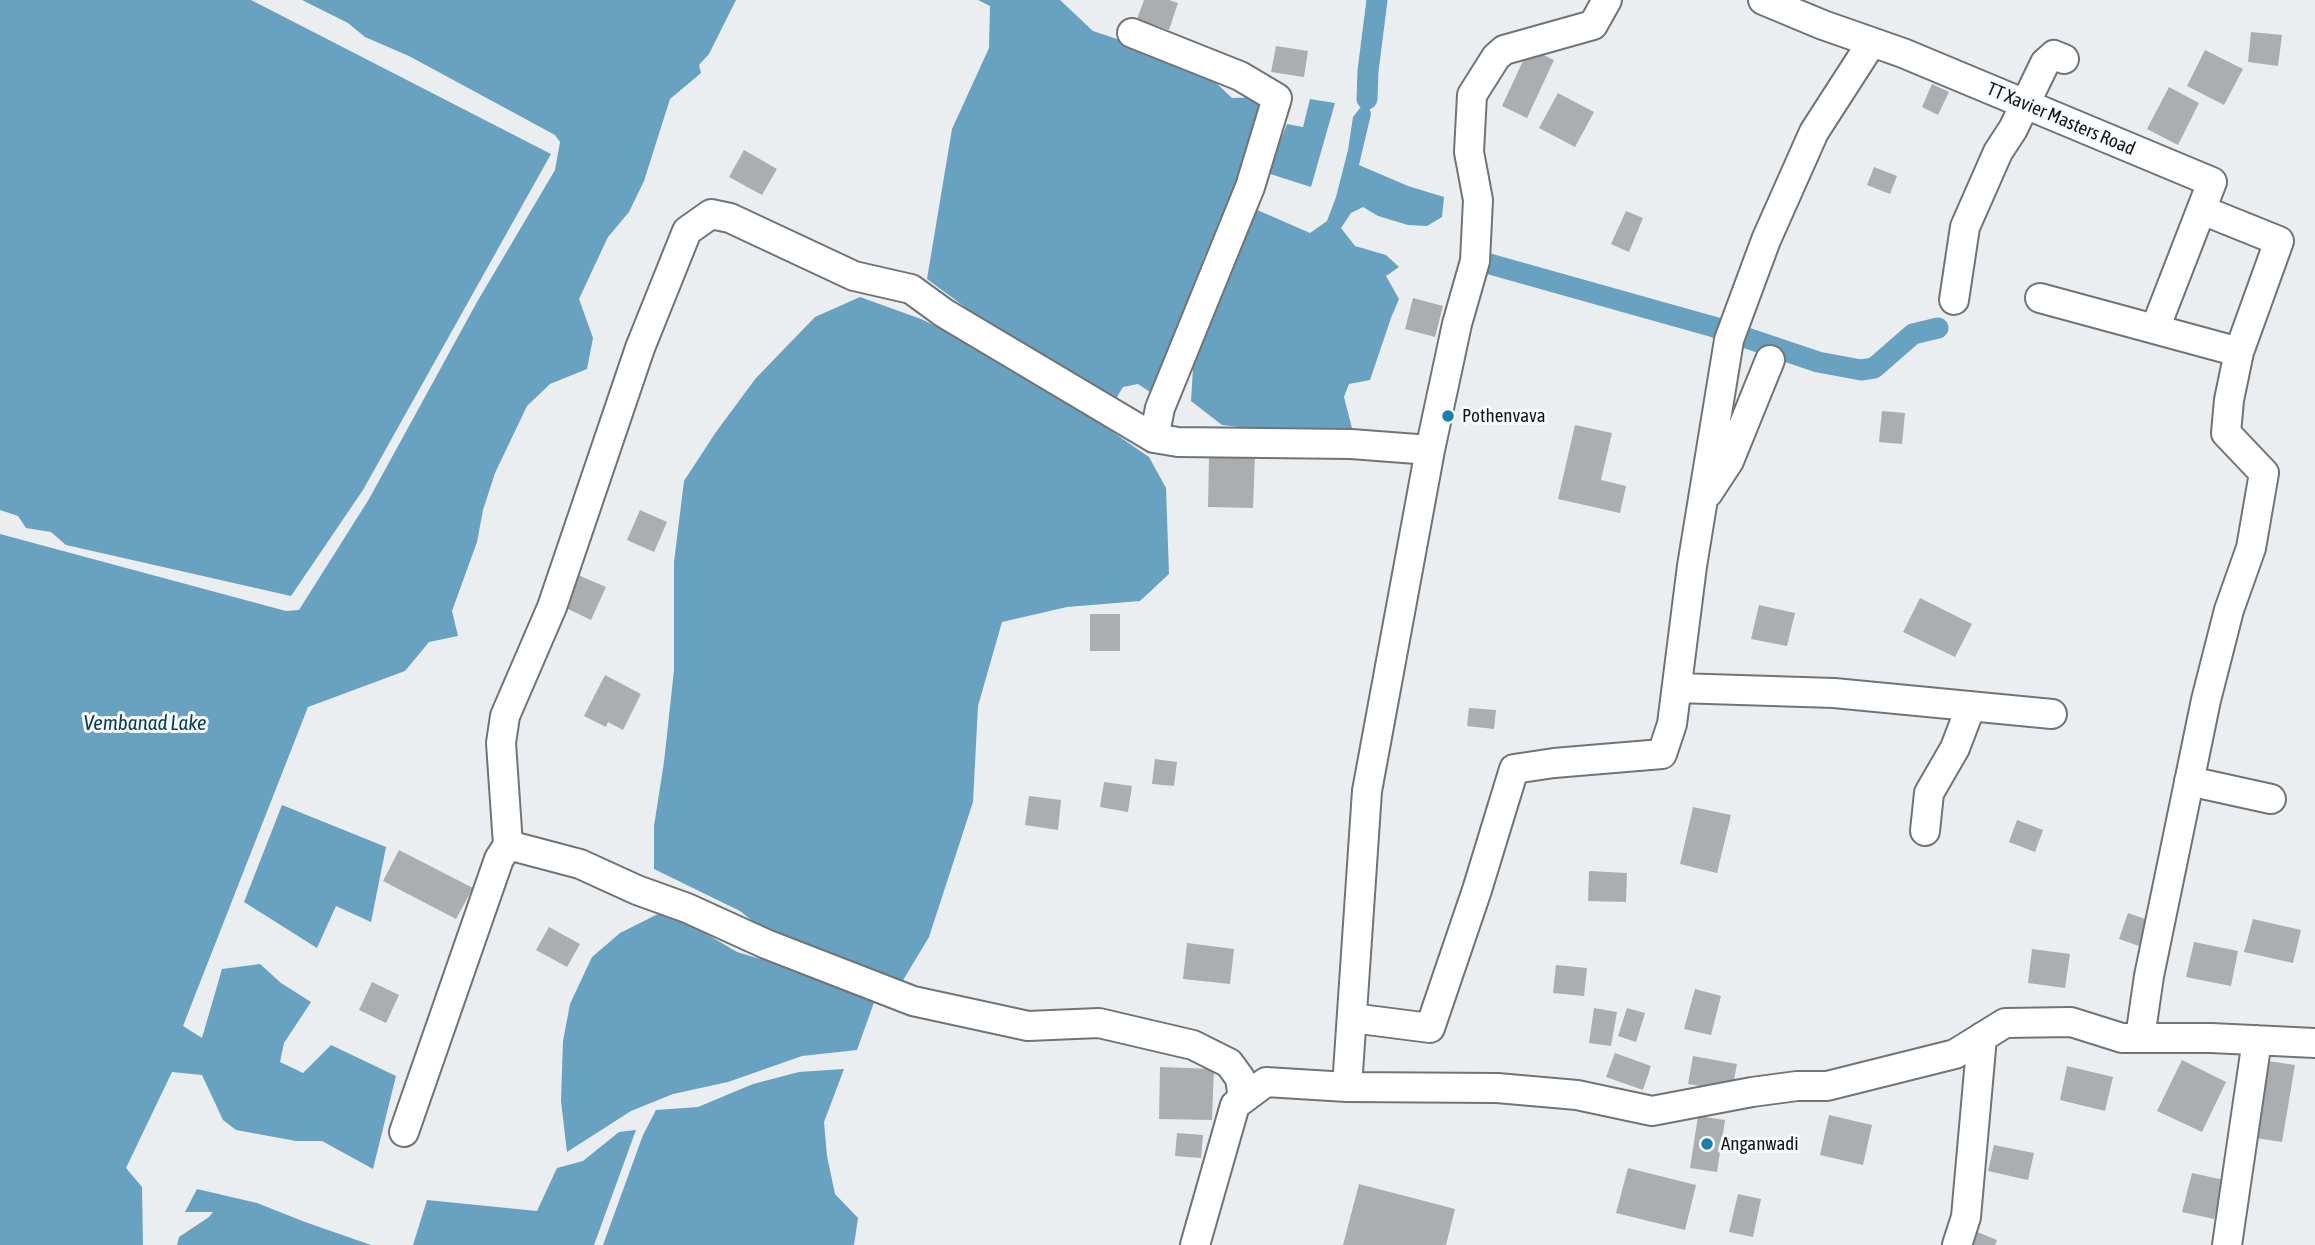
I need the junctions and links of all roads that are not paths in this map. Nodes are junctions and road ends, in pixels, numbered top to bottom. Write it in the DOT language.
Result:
graph roads {
  1 [pos="1607,0"];
  2 [pos="1763,0"];
  3 [pos="1132,33"];
  4 [pos="1872,42"];
  5 [pos="2064,59"];
  6 [pos="2026,105"];
  7 [pos="2202,210"];
  8 [pos="2040,298"];
  9 [pos="1954,300"];
  10 [pos="2155,329"];
  11 [pos="2239,352"];
  12 [pos="1770,360"];
  13 [pos="1154,438"];
  14 [pos="1430,450"];
  15 [pos="1702,501"];
  16 [pos="1677,688"];
  17 [pos="1971,706"];
  18 [pos="2052,714"];
  19 [pos="2189,781"];
  20 [pos="2271,799"];
  21 [pos="1925,831"];
  22 [pos="508,845"];
  23 [pos="1352,1018"];
  24 [pos="1982,1037"];
  25 [pos="2140,1038"];
  26 [pos="2256,1040"];
  27 [pos="2315,1043"];
  28 [pos="1347,1087"];
  29 [pos="1243,1099"];
  30 [pos="404,1132"];
  31 [pos="1195,1245"];
  32 [pos="1957,1245"];
  33 [pos="2227,1245"];
  1 -- 14 [label="street"];
  2 -- 4 [label="street, TT Xavier Masters Road"];
  3 -- 13 [label="street"];
  4 -- 6 [label="street, TT Xavier Masters Road"];
  4 -- 15 [label="street"];
  5 -- 6 [label="street"];
  6 -- 7 [label="street, TT Xavier Masters Road"];
  6 -- 9 [label="street"];
  7 -- 10 [label="street, TT Xavier Masters Road"];
  7 -- 11 [label="street"];
  8 -- 10 [label="street"];
  10 -- 11 [label="street"];
  11 -- 19 [label="street"];
  12 -- 15 [label="street"];
  13 -- 14 [label="street"];
  13 -- 22 [label="street"];
  14 -- 23 [label="street"];
  15 -- 16 [label="street"];
  16 -- 17 [label="street"];
  16 -- 23 [label="street"];
  17 -- 18 [label="street"];
  17 -- 21 [label="street"];
  19 -- 20 [label="street"];
  19 -- 25 [label="street"];
  22 -- 29 [label="street"];
  22 -- 30 [label="street"];
  23 -- 28 [label="street"];
  24 -- 25 [label="street"];
  24 -- 28 [label="street"];
  24 -- 32 [label="street"];
  25 -- 26 [label="street"];
  26 -- 27 [label="street"];
  26 -- 33 [label="street"];
  28 -- 29 [label="street"];
  29 -- 31 [label="street"];
}
